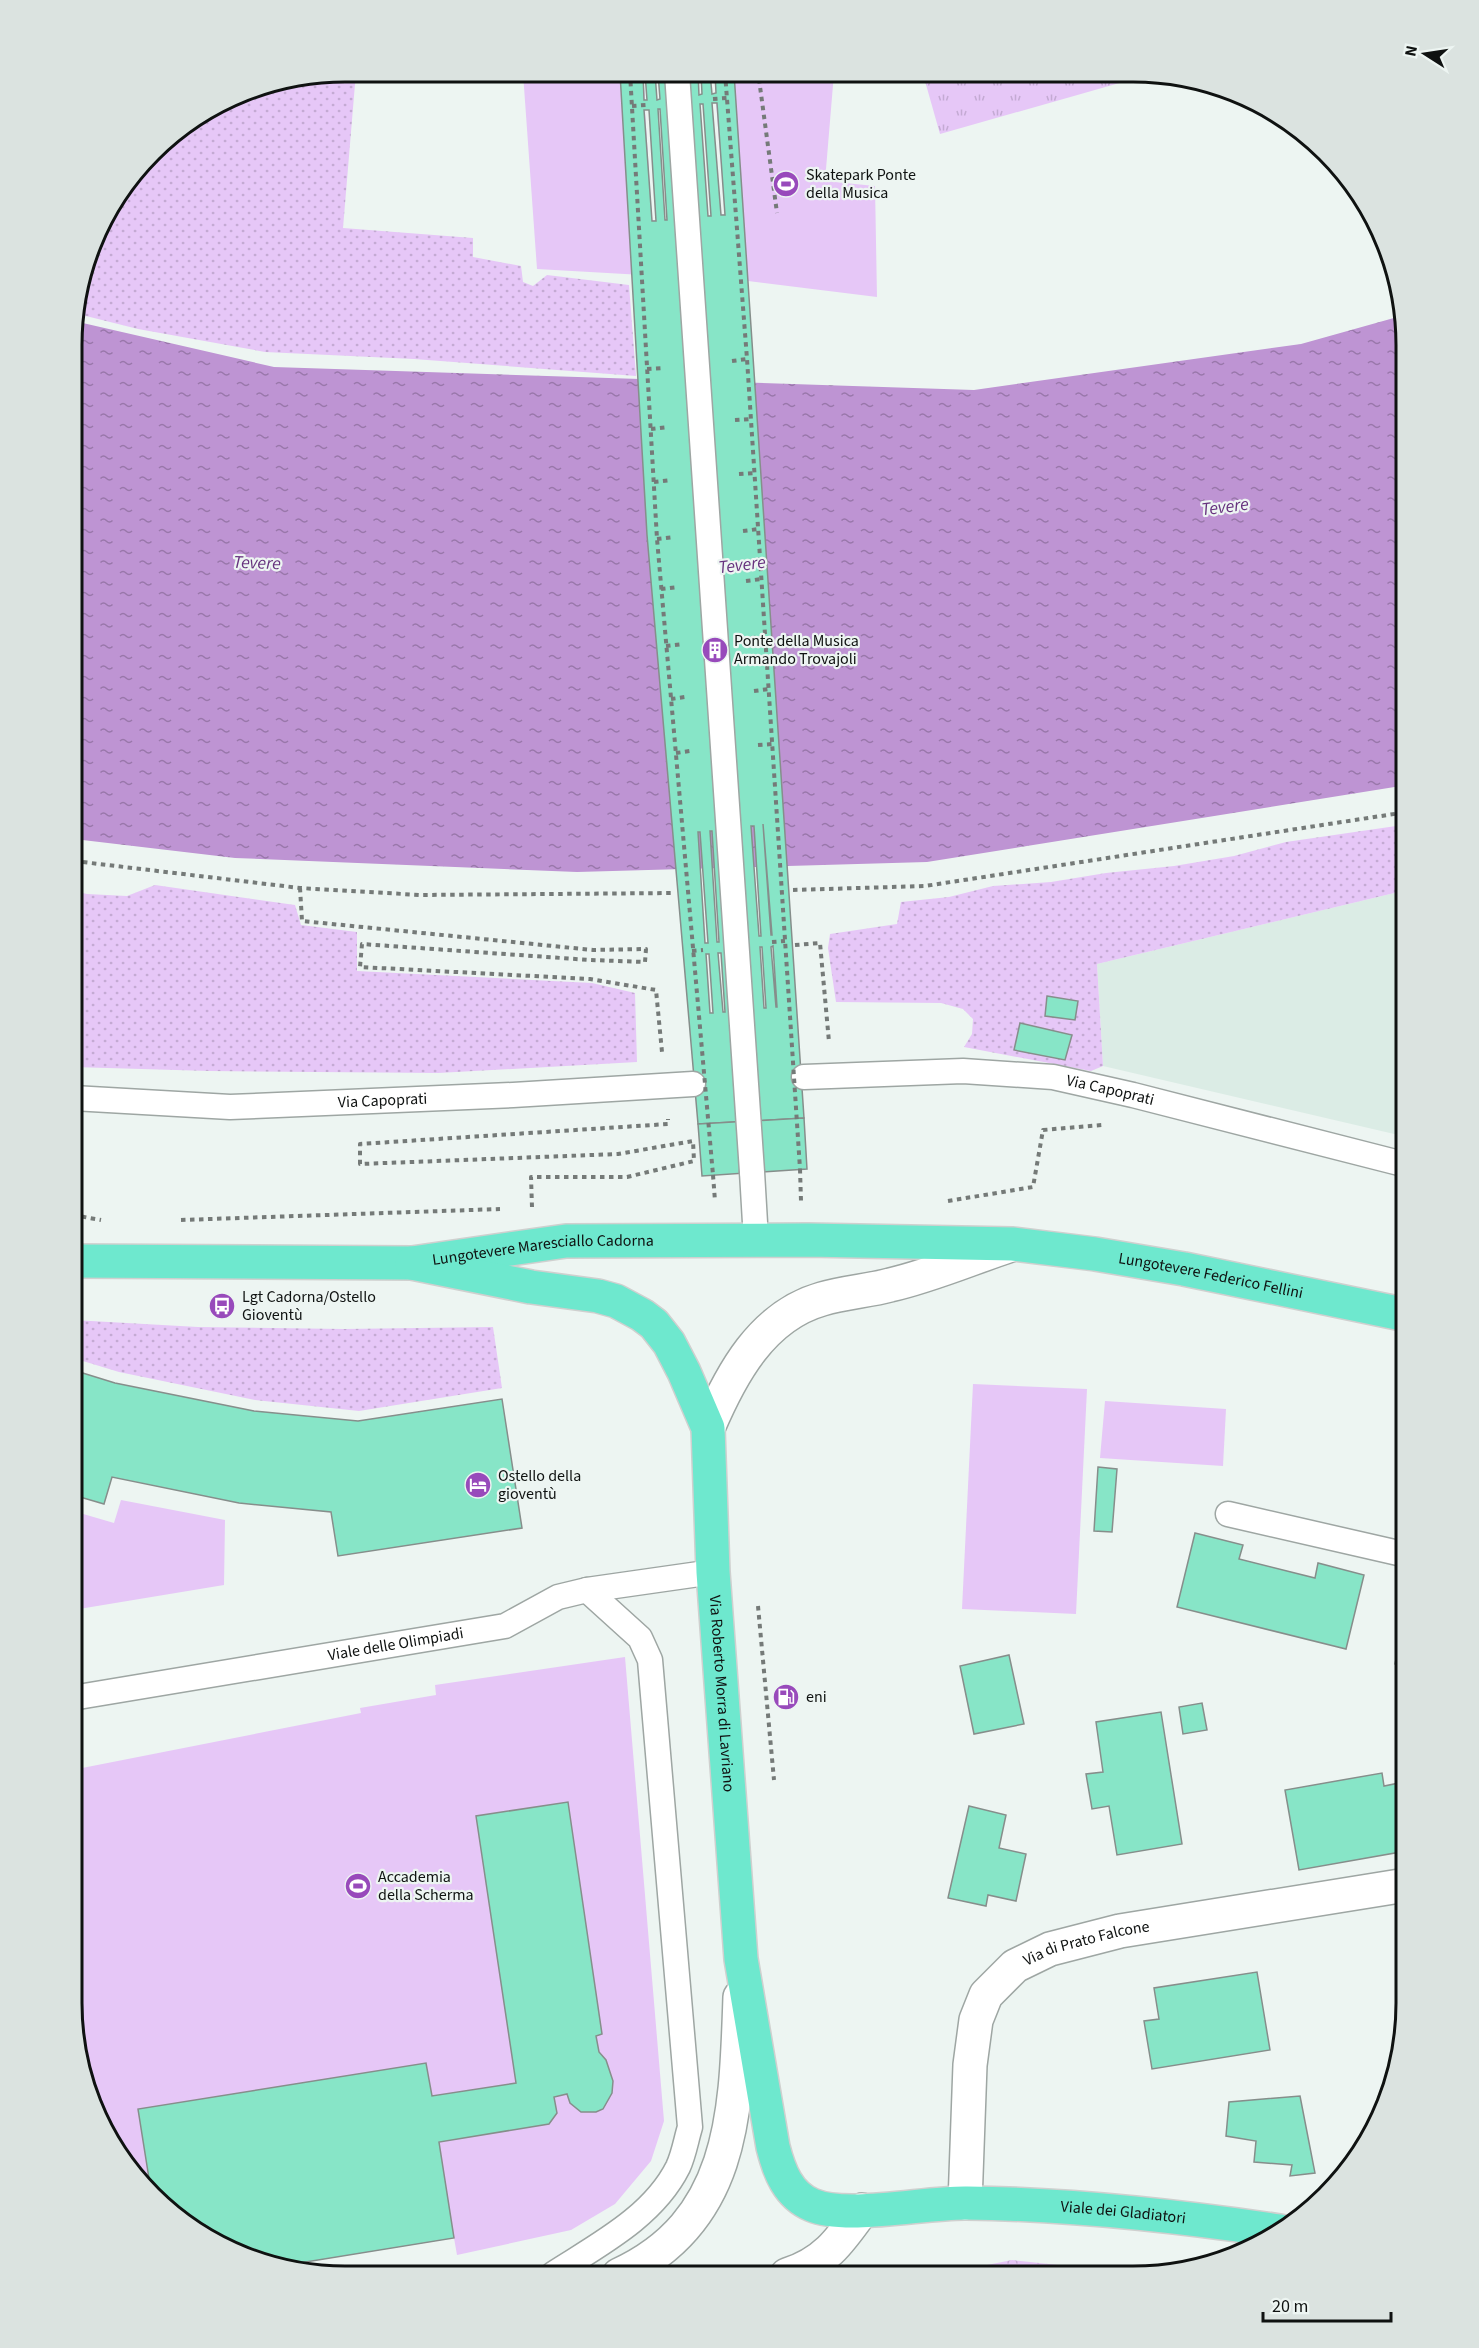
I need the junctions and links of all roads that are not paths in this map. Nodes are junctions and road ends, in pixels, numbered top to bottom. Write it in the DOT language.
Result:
graph roads {
  1 [pos="678,82"];
  2 [pos="804,1077"];
  3 [pos="693,1084"];
  4 [pos="82,1099"];
  5 [pos="1396,1162"];
  6 [pos="756,1240"];
  7 [pos="1013,1244"];
  8 [pos="82,1261"];
  9 [pos="412,1263"];
  10 [pos="1396,1313"];
  11 [pos="708,1428"];
  12 [pos="1228,1514"];
  13 [pos="1396,1552"];
  14 [pos="713,1572"];
  15 [pos="587,1590"];
  16 [pos="82,1696"];
  17 [pos="1396,1887"];
  18 [pos="741,1959"];
  19 [pos="965,2203"];
  20 [pos="862,2210"];
  21 [pos="1266,2229"];
  22 [pos="565,2266"];
  23 [pos="639,2266"];
  24 [pos="811,2266"];
  1 -- 6 [label="lane, bridge"];
  2 -- 5 [label="lane, Via Capoprati"];
  3 -- 4 [label="lane, Via Capoprati"];
  6 -- 7 [label="main road, Lungotevere Maresciallo Cadorna"];
  6 -- 9 [label="main road, Lungotevere Maresciallo Cadorna"];
  7 -- 10 [label="main road, Lungotevere Federico Fellini"];
  7 -- 11 [label="street, Via Roberto Morra di Lavriano"];
  8 -- 9 [label="main road, Lungotevere Maresciallo Cadorna"];
  9 -- 11 [label="main road, Via Roberto Morra di Lavriano"];
  11 -- 14 [label="main road, Via Roberto Morra di Lavriano"];
  12 -- 13 [label="lane"];
  14 -- 15 [label="lane, Viale delle Olimpiadi"];
  14 -- 18 [label="main road, Via Roberto Morra di Lavriano"];
  15 -- 16 [label="lane, Viale delle Olimpiadi"];
  15 -- 22 [label="lane"];
  17 -- 19 [label="street, Via di Prato Falcone"];
  18 -- 20 [label="main road, Via Roberto Morra di Lavriano"];
  18 -- 23 [label="street, Via Roberto Morra di Lavriano"];
  19 -- 20 [label="main road, Via Roberto Morra di Lavriano"];
  19 -- 21 [label="main road, Viale dei Gladiatori"];
  20 -- 24 [label="street"];
}
